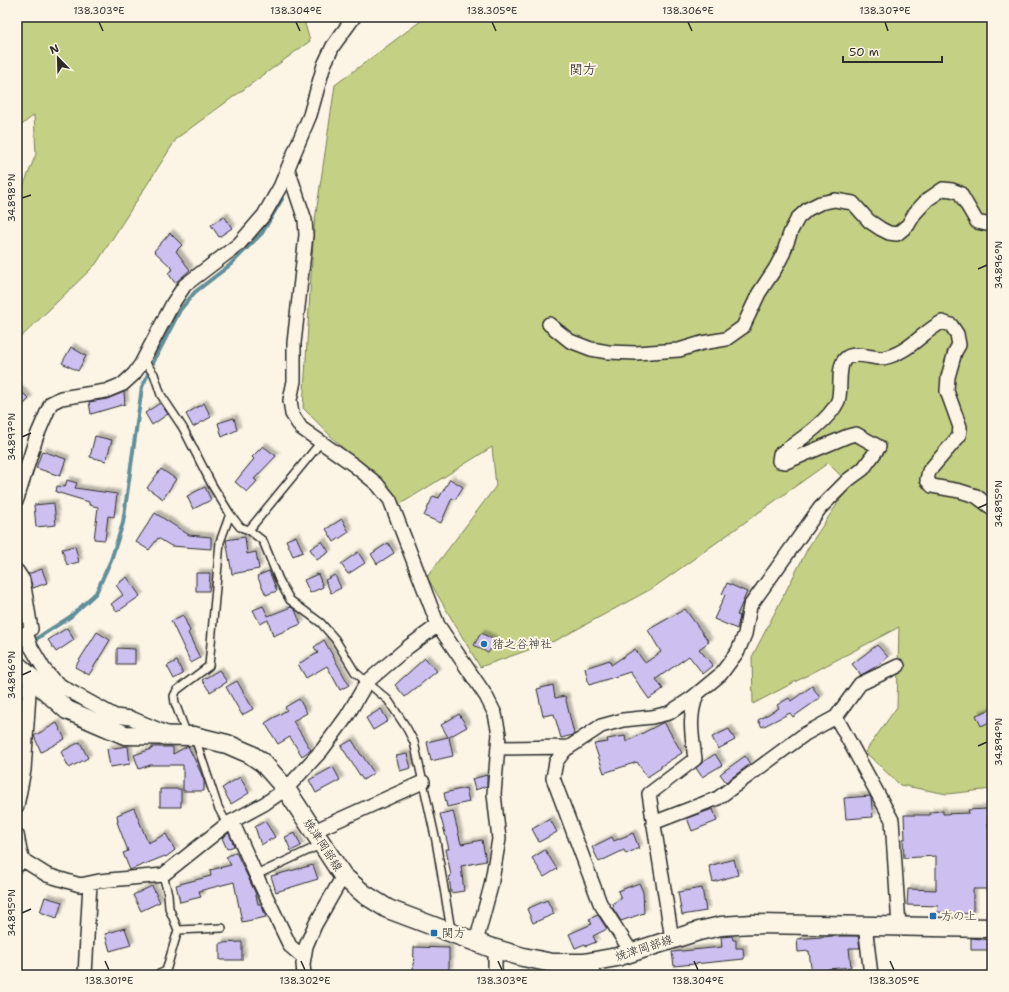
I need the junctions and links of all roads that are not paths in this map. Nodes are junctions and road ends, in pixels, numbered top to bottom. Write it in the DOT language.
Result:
graph roads {
  1 [pos="354,17"];
  2 [pos="288,169"];
  3 [pos="992,223"];
  4 [pos="549,324"];
  5 [pos="143,360"];
  6 [pos="321,442"];
  7 [pos="17,500"];
  8 [pos="992,508"];
  9 [pos="230,514"];
  10 [pos="249,530"];
  11 [pos="17,571"];
  12 [pos="438,625"];
  13 [pos="21,638"];
  14 [pos="17,665"];
  15 [pos="898,666"];
  16 [pos="30,678"];
  17 [pos="367,682"];
  18 [pos="697,694"];
  19 [pos="836,717"];
  20 [pos="185,736"];
  21 [pos="570,747"];
  22 [pos="498,748"];
  23 [pos="424,782"];
  24 [pos="286,789"];
  25 [pos="17,806"];
  26 [pos="229,822"];
  27 [pos="653,823"];
  28 [pos="17,835"];
  29 [pos="318,838"];
  30 [pos="20,863"];
  31 [pos="163,875"];
  32 [pos="256,875"];
  33 [pos="343,876"];
  34 [pos="90,883"];
  35 [pos="865,925"];
  36 [pos="898,926"];
  37 [pos="222,928"];
  38 [pos="992,928"];
  39 [pos="178,930"];
  40 [pos="451,932"];
  41 [pos="672,939"];
  42 [pos="476,942"];
  43 [pos="495,949"];
  44 [pos="632,953"];
  45 [pos="304,958"];
  46 [pos="589,969"];
  47 [pos="85,975"];
  48 [pos="157,975"];
  49 [pos="304,975"];
  50 [pos="495,975"];
  51 [pos="871,975"];
  1 -- 2 [label="street"];
  2 -- 5 [label="street"];
  2 -- 6 [label="street"];
  3 -- 4 [label="street"];
  5 -- 7 [label="street"];
  5 -- 9 [label="lane"];
  6 -- 10 [label="lane"];
  6 -- 12 [label="street"];
  8 -- 18 [label="street"];
  9 -- 10 [label="lane"];
  9 -- 20 [label="lane"];
  10 -- 17 [label="lane"];
  11 -- 13 [label="street"];
  12 -- 17 [label="street"];
  12 -- 22 [label="street"];
  13 -- 20 [label="street"];
  14 -- 16 [label="main road, 焼津岡部線"];
  15 -- 19 [label="street"];
  16 -- 20 [label="main road, 焼津岡部線"];
  16 -- 25 [label="street"];
  17 -- 23 [label="lane"];
  17 -- 24 [label="street"];
  18 -- 21 [label="street"];
  18 -- 27 [label="street"];
  19 -- 27 [label="street"];
  19 -- 36 [label="street"];
  20 -- 24 [label="main road, 焼津岡部線"];
  20 -- 26 [label="lane"];
  21 -- 22 [label="street"];
  21 -- 44 [label="street"];
  22 -- 42 [label="street"];
  23 -- 29 [label="street"];
  23 -- 40 [label="lane"];
  24 -- 26 [label="street"];
  24 -- 29 [label="main road, 焼津岡部線"];
  26 -- 31 [label="street"];
  26 -- 32 [label="street"];
  27 -- 41 [label="street"];
  28 -- 30 [label="street"];
  29 -- 32 [label="lane"];
  29 -- 33 [label="main road, 焼津岡部線"];
  30 -- 34 [label="street"];
  31 -- 34 [label="street"];
  31 -- 39 [label="lane"];
  32 -- 45 [label="street"];
  33 -- 40 [label="main road, 焼津岡部線"];
  33 -- 45 [label="street"];
  34 -- 47 [label="street"];
  35 -- 36 [label="main road, 焼津岡部線"];
  35 -- 41 [label="main road, 焼津岡部線"];
  35 -- 51 [label="street"];
  36 -- 38 [label="main road, 焼津岡部線"];
  37 -- 39 [label="lane"];
  39 -- 48 [label="lane"];
  40 -- 42 [label="main road, 焼津岡部線"];
  41 -- 44 [label="main road, 焼津岡部線"];
  42 -- 43 [label="main road, 焼津岡部線"];
  43 -- 46 [label="main road, 焼津岡部線"];
  43 -- 50 [label="street"];
  44 -- 46 [label="main road, 焼津岡部線"];
  45 -- 49 [label="street"];
}
